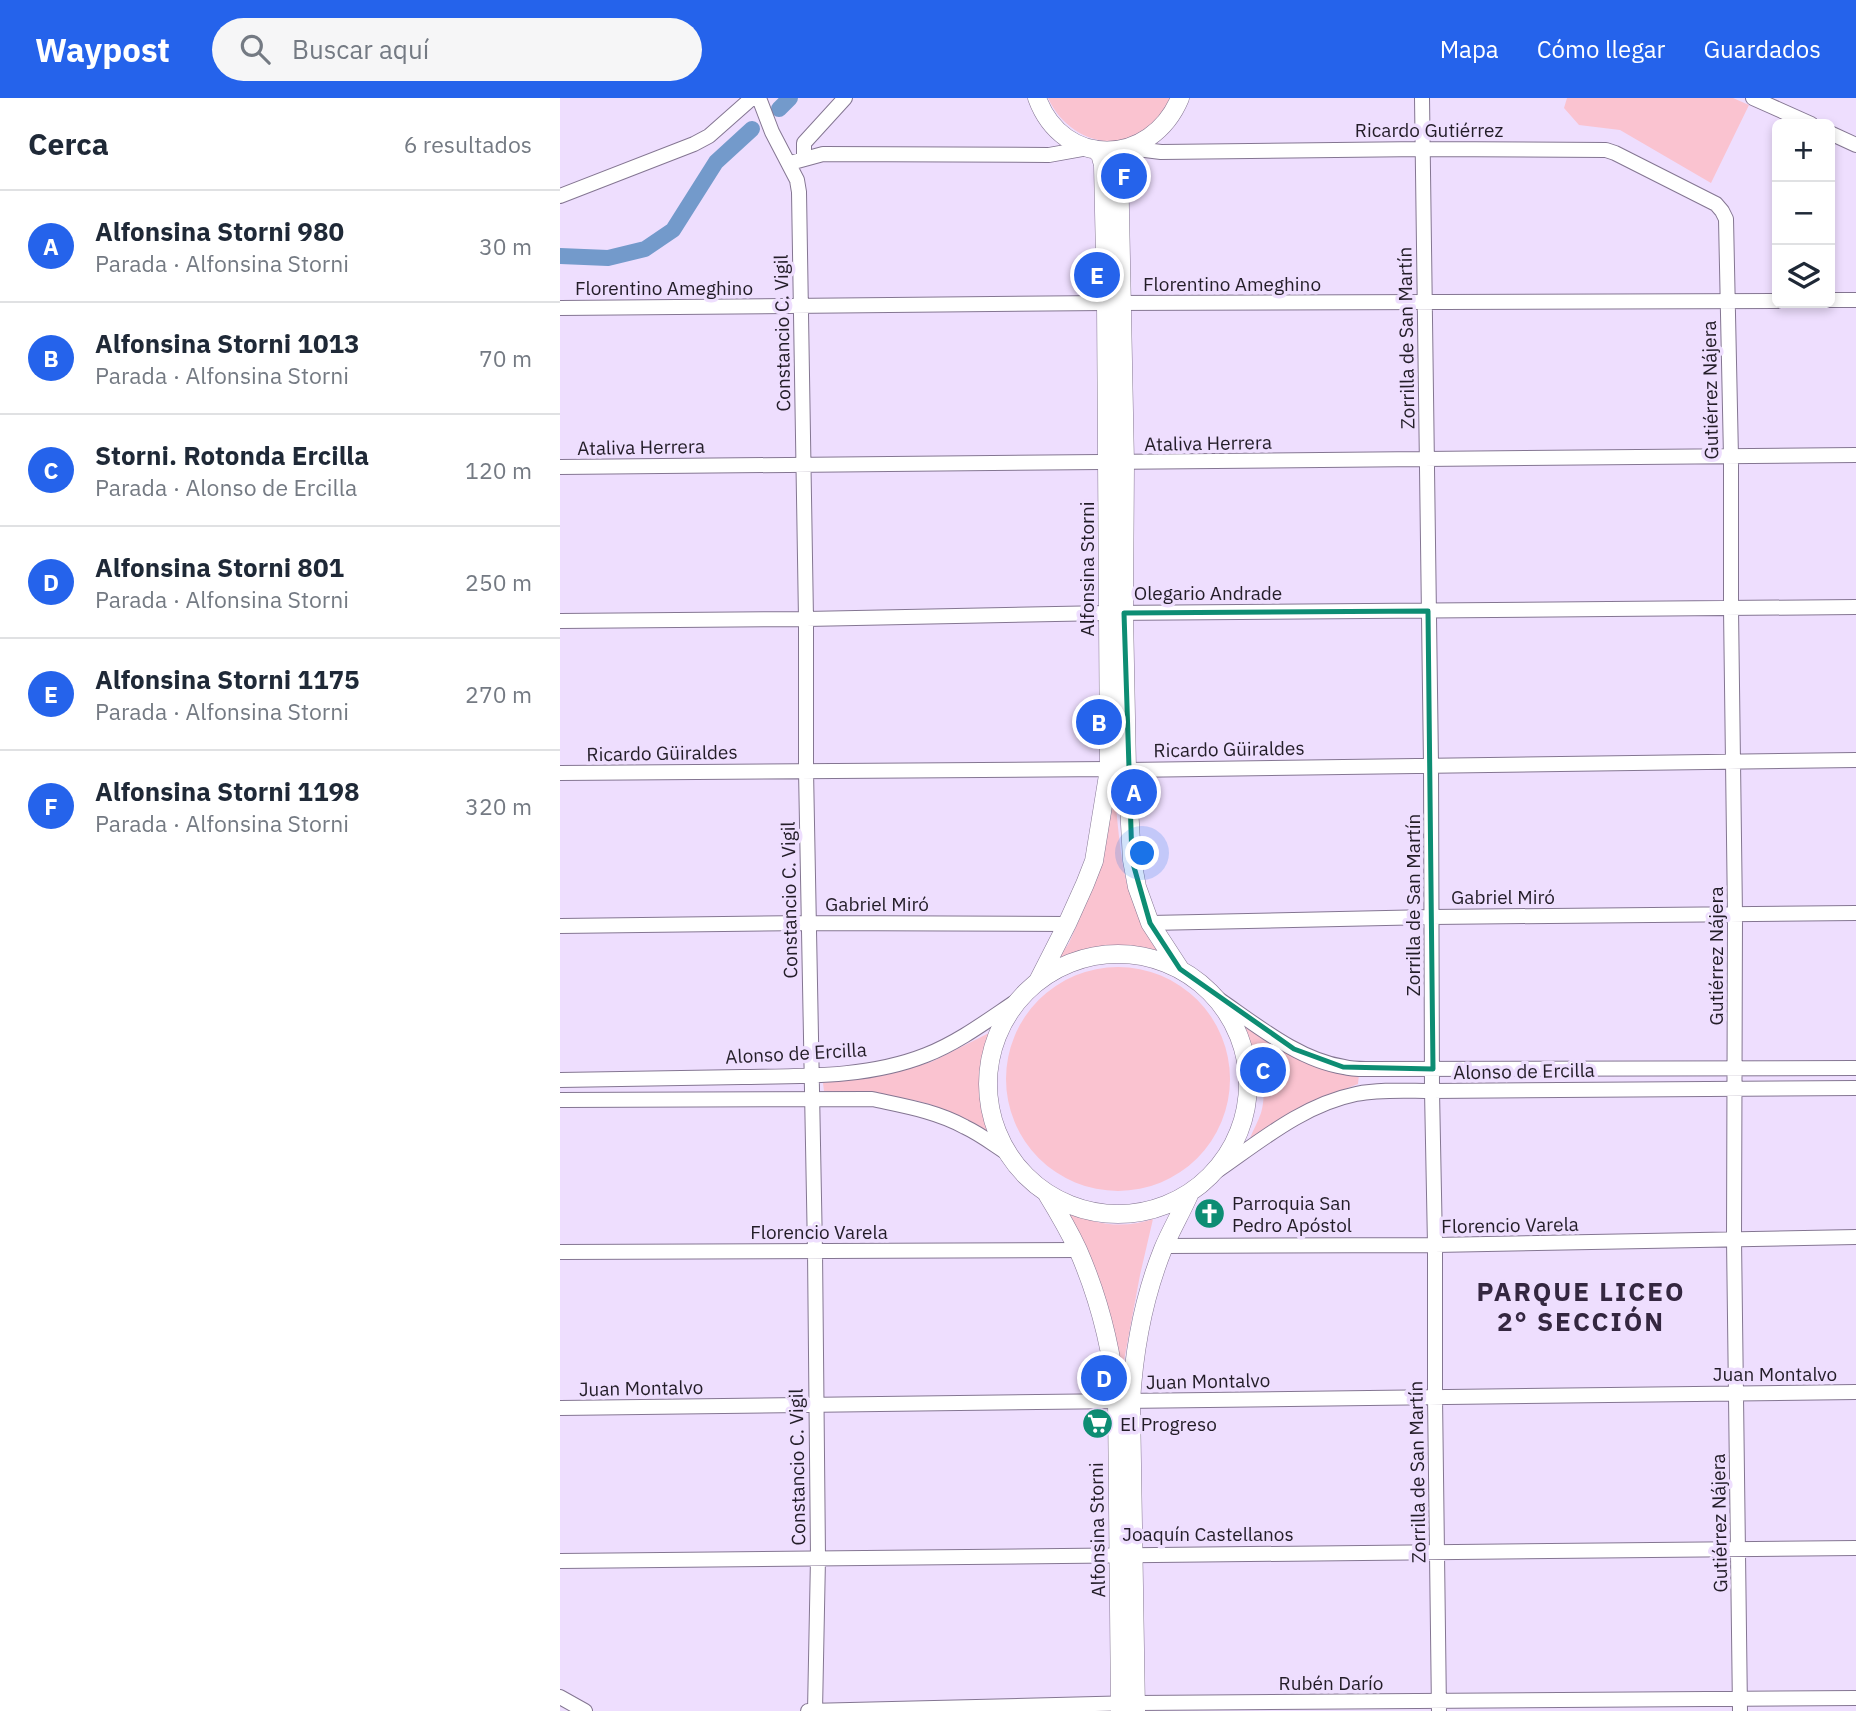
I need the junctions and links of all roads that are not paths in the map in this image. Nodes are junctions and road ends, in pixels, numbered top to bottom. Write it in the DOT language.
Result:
graph roads {
  1 [pos="752,98"];
  2 [pos="759,98"];
  3 [pos="845,98"];
  4 [pos="1037,98"];
  5 [pos="1180,98"];
  6 [pos="1422,98"];
  7 [pos="1753,98"];
  8 [pos="1800,119"];
  9 [pos="1835,135"];
  10 [pos="1856,145"];
  11 [pos="1091,148"];
  12 [pos="1126,148"];
  13 [pos="1423,149"];
  14 [pos="797,161"];
  15 [pos="560,196"];
  16 [pos="1716,204"];
  17 [pos="1835,300"];
  18 [pos="1856,300"];
  19 [pos="1728,301"];
  20 [pos="1772,301"];
  21 [pos="1114,303"];
  22 [pos="1425,303"];
  23 [pos="802,306"];
  24 [pos="560,308"];
  25 [pos="1856,455"];
  26 [pos="1731,457"];
  27 [pos="1427,460"];
  28 [pos="1107,463"];
  29 [pos="1125,463"];
  30 [pos="803,465"];
  31 [pos="560,467"];
  32 [pos="1856,607"];
  33 [pos="1731,609"];
  34 [pos="1428,611"];
  35 [pos="1116,613"];
  36 [pos="806,619"];
  37 [pos="560,621"];
  38 [pos="1856,760"];
  39 [pos="1733,762"];
  40 [pos="1431,765"];
  41 [pos="806,770"];
  42 [pos="1117,770"];
  43 [pos="560,773"];
  44 [pos="1856,913"];
  45 [pos="1735,915"];
  46 [pos="1432,917"];
  47 [pos="808,923"];
  48 [pos="1150,923"];
  49 [pos="1067,924"];
  50 [pos="560,926"];
  51 [pos="1180,969"];
  52 [pos="1039,979"];
  53 [pos="1214,996"];
  54 [pos="1018,1000"];
  55 [pos="1856,1068"];
  56 [pos="1433,1069"];
  57 [pos="1735,1069"];
  58 [pos="811,1076"];
  59 [pos="560,1080"];
  60 [pos="1734,1088"];
  61 [pos="1856,1088"];
  62 [pos="1432,1091"];
  63 [pos="812,1098"];
  64 [pos="560,1100"];
  65 [pos="1007,1153"];
  66 [pos="1214,1173"];
  67 [pos="1046,1194"];
  68 [pos="1189,1195"];
  69 [pos="1856,1237"];
  70 [pos="1734,1239"];
  71 [pos="1435,1245"];
  72 [pos="1164,1246"];
  73 [pos="1078,1250"];
  74 [pos="815,1251"];
  75 [pos="560,1252"];
  76 [pos="1856,1392"];
  77 [pos="1736,1393"];
  78 [pos="1435,1397"];
  79 [pos="1124,1402"];
  80 [pos="816,1406"];
  81 [pos="560,1408"];
  82 [pos="1856,1548"];
  83 [pos="1738,1549"];
  84 [pos="1438,1552"];
  85 [pos="1126,1554"];
  86 [pos="818,1558"];
  87 [pos="560,1561"];
  88 [pos="560,1697"];
  89 [pos="1856,1698"];
  90 [pos="1740,1705"];
  91 [pos="1439,1706"];
  92 [pos="1128,1707"];
  93 [pos="585,1711"];
  94 [pos="807,1711"];
  95 [pos="815,1711"];
  1 -- 15 [label="street"];
  2 -- 14 [label="street, Constancio C. Vigil"];
  3 -- 14 [label="street"];
  4 -- 11 [label="street"];
  5 -- 12 [label="street"];
  6 -- 13 [label="street, Zorrilla de San Martín"];
  7 -- 8 [label="street"];
  9 -- 10 [label="street"];
  11 -- 12 [label="street"];
  11 -- 14 [label="street"];
  11 -- 21 [label="street, Alfonsina Storni"];
  12 -- 13 [label="street, Ricardo Gutiérrez"];
  12 -- 21 [label="street, Alfonsina Storni"];
  13 -- 16 [label="street, Ricardo Gutiérrez"];
  13 -- 22 [label="street, Zorrilla de San Martín"];
  14 -- 23 [label="street, Constancio C. Vigil"];
  16 -- 19 [label="street, Gutiérrez Nájera"];
  17 -- 18 [label="street"];
  19 -- 20 [label="street, Florentino Ameghino"];
  19 -- 22 [label="street, Florentino Ameghino"];
  19 -- 26 [label="street, Gutiérrez Nájera"];
  21 -- 22 [label="street, Florentino Ameghino"];
  21 -- 23 [label="street, Florentino Ameghino"];
  21 -- 28 [label="street, Alfonsina Storni"];
  21 -- 29 [label="street, Alfonsina Storni"];
  22 -- 27 [label="street, Zorrilla de San Martín"];
  23 -- 24 [label="street, Florentino Ameghino"];
  23 -- 30 [label="street, Constancio C. Vigil"];
  25 -- 26 [label="street, Ataliva Herrera"];
  26 -- 27 [label="street, Ataliva Herrera"];
  26 -- 33 [label="street, Gutiérrez Nájera"];
  27 -- 29 [label="street, Ataliva Herrera"];
  27 -- 34 [label="street, Zorrilla de San Martín"];
  28 -- 29 [label="street, Ataliva Herrera"];
  28 -- 30 [label="street, Ataliva Herrera"];
  28 -- 35 [label="street, Alfonsina Storni"];
  29 -- 35 [label="street, Alfonsina Storni"];
  30 -- 31 [label="street, Ataliva Herrera"];
  30 -- 36 [label="street, Constancio C. Vigil"];
  32 -- 33 [label="street, Olegario Andrade"];
  33 -- 34 [label="street, Olegario Andrade"];
  33 -- 39 [label="street, Gutiérrez Nájera"];
  34 -- 35 [label="street, Olegario Andrade"];
  34 -- 40 [label="street, Zorrilla de San Martín"];
  35 -- 36 [label="street, Olegario Andrade"];
  35 -- 42 [label="street, Alfonsina Storni"];
  36 -- 37 [label="street, Olegario Andrade"];
  36 -- 41 [label="street, Constancio C. Vigil"];
  38 -- 39 [label="street, Ricardo Güiraldes"];
  39 -- 40 [label="street, Ricardo Güiraldes"];
  39 -- 45 [label="street, Gutiérrez Nájera"];
  40 -- 42 [label="street, Ricardo Güiraldes"];
  40 -- 46 [label="street, Zorrilla de San Martín"];
  41 -- 42 [label="street, Ricardo Güiraldes"];
  41 -- 43 [label="street, Ricardo Güiraldes"];
  41 -- 47 [label="street, Constancio C. Vigil"];
  42 -- 48 [label="street, Alfonsina Storni"];
  42 -- 49 [label="street, Alfonsina Storni"];
  44 -- 45 [label="street, Gabriel Miró"];
  45 -- 46 [label="street, Gabriel Miró"];
  45 -- 57 [label="street, Gutiérrez Nájera"];
  46 -- 48 [label="street, Gabriel Miró"];
  46 -- 56 [label="street, Zorrilla de San Martín"];
  47 -- 49 [label="street, Gabriel Miró"];
  47 -- 50 [label="street, Gabriel Miró"];
  47 -- 58 [label="street, Constancio C. Vigil"];
  48 -- 51 [label="street, Alfonsina Storni"];
  49 -- 52 [label="street, Alfonsina Storni"];
  51 -- 52 [label="street"];
  51 -- 53 [label="street"];
  52 -- 54 [label="street"];
  53 -- 56 [label="street, Alonso de Ercilla"];
  53 -- 66 [label="street"];
  54 -- 58 [label="street, Alonso de Ercilla"];
  54 -- 65 [label="street"];
  55 -- 57 [label="street, Alonso de Ercilla"];
  56 -- 57 [label="street, Alonso de Ercilla"];
  56 -- 62 [label="street, Zorrilla de San Martín"];
  57 -- 60 [label="street, Gutiérrez Nájera"];
  58 -- 59 [label="street, Alonso de Ercilla"];
  58 -- 63 [label="street, Constancio C. Vigil"];
  60 -- 61 [label="street, Alonso de Ercilla"];
  60 -- 62 [label="street, Alonso de Ercilla"];
  60 -- 70 [label="street, Gutiérrez Nájera"];
  62 -- 66 [label="street, Alonso de Ercilla"];
  62 -- 71 [label="street, Zorrilla de San Martín"];
  63 -- 64 [label="street"];
  63 -- 65 [label="street"];
  63 -- 74 [label="street, Constancio C. Vigil"];
  65 -- 67 [label="street"];
  66 -- 68 [label="street"];
  67 -- 68 [label="street"];
  67 -- 73 [label="street, Alfonsina Storni"];
  68 -- 72 [label="street, Alfonsina Storni"];
  69 -- 70 [label="street, Florencio Varela"];
  70 -- 71 [label="street, Florencio Varela"];
  70 -- 77 [label="street, Gutiérrez Nájera"];
  71 -- 72 [label="street, Florencio Varela"];
  71 -- 78 [label="street, Zorrilla de San Martín"];
  72 -- 79 [label="street, Alfonsina Storni"];
  73 -- 74 [label="street, Florencio Varela"];
  73 -- 79 [label="street, Alfonsina Storni"];
  74 -- 75 [label="street, Florencio Varela"];
  74 -- 80 [label="street, Constancio C. Vigil"];
  76 -- 77 [label="street, Juan Montalvo"];
  77 -- 78 [label="street, Juan Montalvo"];
  77 -- 83 [label="street, Gutiérrez Nájera"];
  78 -- 79 [label="street, Juan Montalvo"];
  78 -- 84 [label="street, Zorrilla de San Martín"];
  79 -- 80 [label="street, Juan Montalvo"];
  79 -- 85 [label="street, Alfonsina Storni"];
  80 -- 81 [label="street, Juan Montalvo"];
  80 -- 86 [label="street, Constancio C. Vigil"];
  82 -- 83 [label="street, Joaquín Castellanos"];
  83 -- 84 [label="street, Joaquín Castellanos"];
  83 -- 90 [label="street, Gutiérrez Nájera"];
  84 -- 85 [label="street, Joaquín Castellanos"];
  84 -- 91 [label="street, Zorrilla de San Martín"];
  85 -- 86 [label="street, Joaquín Castellanos"];
  85 -- 92 [label="street, Alfonsina Storni"];
  86 -- 87 [label="street, Joaquín Castellanos"];
  86 -- 95 [label="street, Constancio C. Vigil"];
  88 -- 93 [label="street"];
  89 -- 90 [label="street, Rubén Darío"];
  90 -- 91 [label="street, Rubén Darío"];
  91 -- 92 [label="street, Rubén Darío"];
  92 -- 95 [label="street, Rubén Darío"];
  94 -- 95 [label="street, Rubén Darío"];
}
